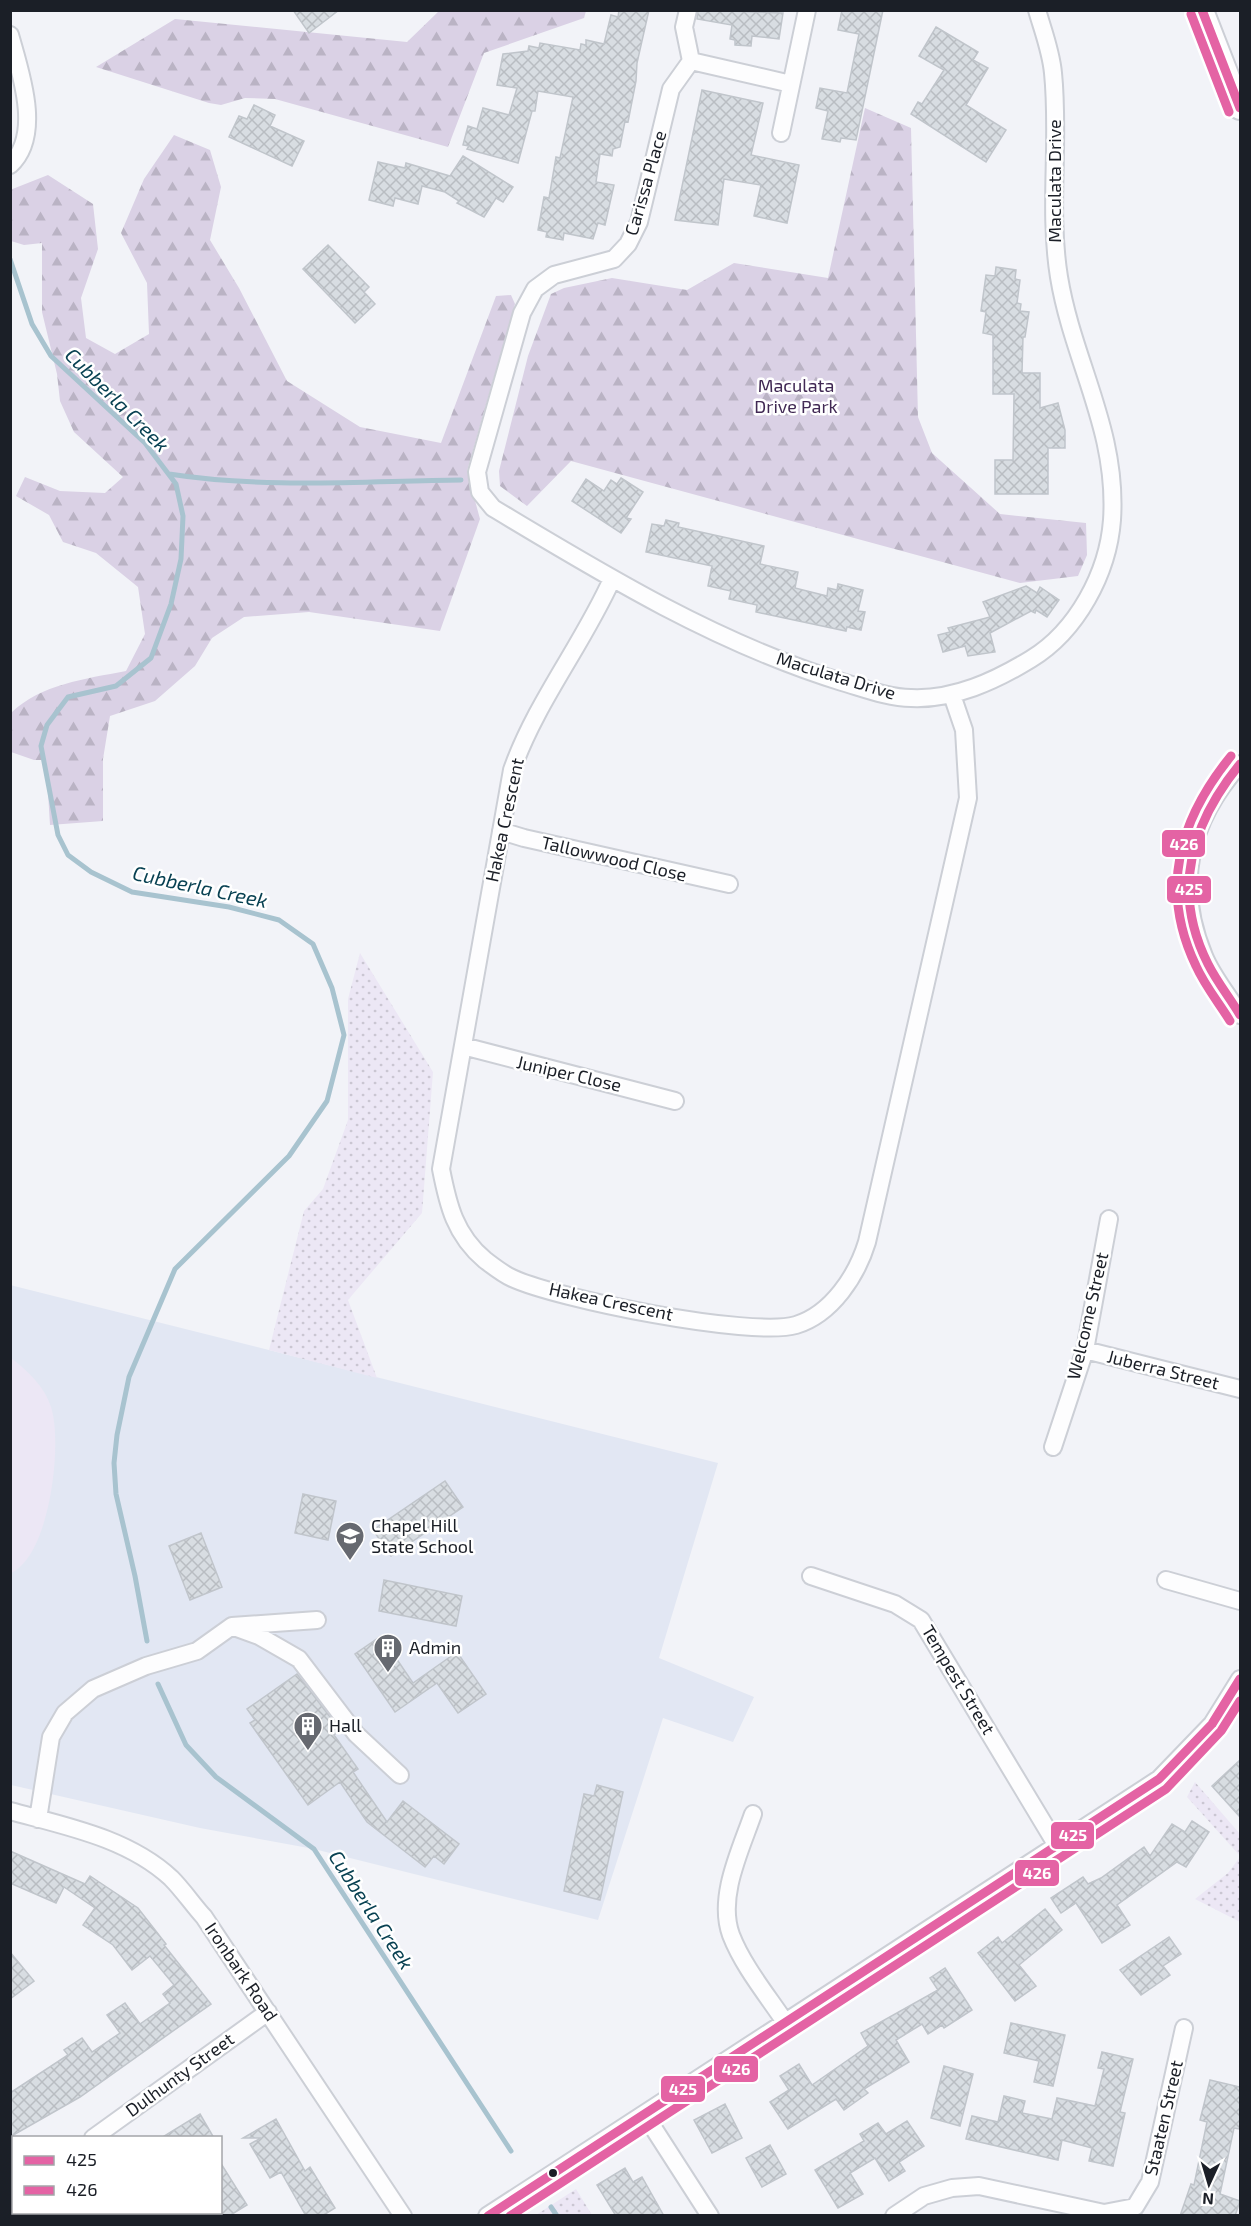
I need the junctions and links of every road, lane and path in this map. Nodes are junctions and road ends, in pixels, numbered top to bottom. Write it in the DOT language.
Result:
graph roads {
  1 [pos="688,10"];
  2 [pos="807,10"];
  3 [pos="1037,10"];
  4 [pos="1203,12"];
  5 [pos="10,34"];
  6 [pos="691,61"];
  7 [pos="1240,74"];
  8 [pos="791,84"];
  9 [pos="1240,108"];
  10 [pos="781,133"];
  11 [pos="10,165"];
  12 [pos="477,472"];
  13 [pos="612,579"];
  14 [pos="952,695"];
  15 [pos="1240,764"];
  16 [pos="501,831"];
  17 [pos="729,884"];
  18 [pos="1240,1015"];
  19 [pos="463,1047"];
  20 [pos="675,1101"];
  21 [pos="1109,1219"];
  22 [pos="1085,1350"];
  23 [pos="1240,1389"];
  24 [pos="1053,1447"];
  25 [pos="811,1576"];
  26 [pos="1166,1580"];
  27 [pos="1240,1601"];
  28 [pos="316,1620"];
  29 [pos="232,1626"];
  30 [pos="1240,1679"];
  31 [pos="400,1775"];
  32 [pos="10,1811"];
  33 [pos="753,1814"];
  34 [pos="38,1819"];
  35 [pos="1056,1844"];
  36 [pos="268,2012"];
  37 [pos="785,2022"];
  38 [pos="1184,2028"];
  39 [pos="645,2115"];
  40 [pos="98,2136"];
  41 [pos="403,2216"];
  42 [pos="488,2216"];
  43 [pos="710,2216"];
  44 [pos="894,2216"];
  1 -- 6 [label="street"];
  2 -- 8 [label="street"];
  3 -- 14 [label="street, Maculata Drive"];
  4 -- 7 [label="street"];
  4 -- 9 [label="street"];
  5 -- 11 [label="street"];
  6 -- 8 [label="street"];
  6 -- 12 [label="street, Carissa Place"];
  8 -- 10 [label="street"];
  12 -- 13 [label="street, Maculata Drive"];
  13 -- 14 [label="street, Maculata Drive"];
  13 -- 16 [label="street, Hakea Crescent"];
  14 -- 19 [label="street, Hakea Crescent"];
  15 -- 18 [label="street"];
  16 -- 17 [label="street, Tallowwood Close"];
  16 -- 19 [label="street, Hakea Crescent"];
  19 -- 20 [label="street, Juniper Close"];
  21 -- 22 [label="street, Welcome Street"];
  22 -- 23 [label="street, Juberra Street"];
  22 -- 24 [label="street, Welcome Street"];
  25 -- 35 [label="street, Tempest Street"];
  26 -- 27 [label="street"];
  28 -- 29 [label="street"];
  29 -- 31 [label="street"];
  29 -- 34 [label="street"];
  30 -- 35 [label="street"];
  32 -- 34 [label="street, Ironbark Road"];
  33 -- 37 [label="street"];
  34 -- 36 [label="street, Ironbark Road"];
  35 -- 37 [label="street"];
  36 -- 40 [label="street, Dulhunty Street"];
  36 -- 41 [label="street, Ironbark Road"];
  37 -- 39 [label="street"];
  38 -- 44 [label="street, Staaten Street"];
  39 -- 42 [label="street"];
  39 -- 43 [label="street"];
}
